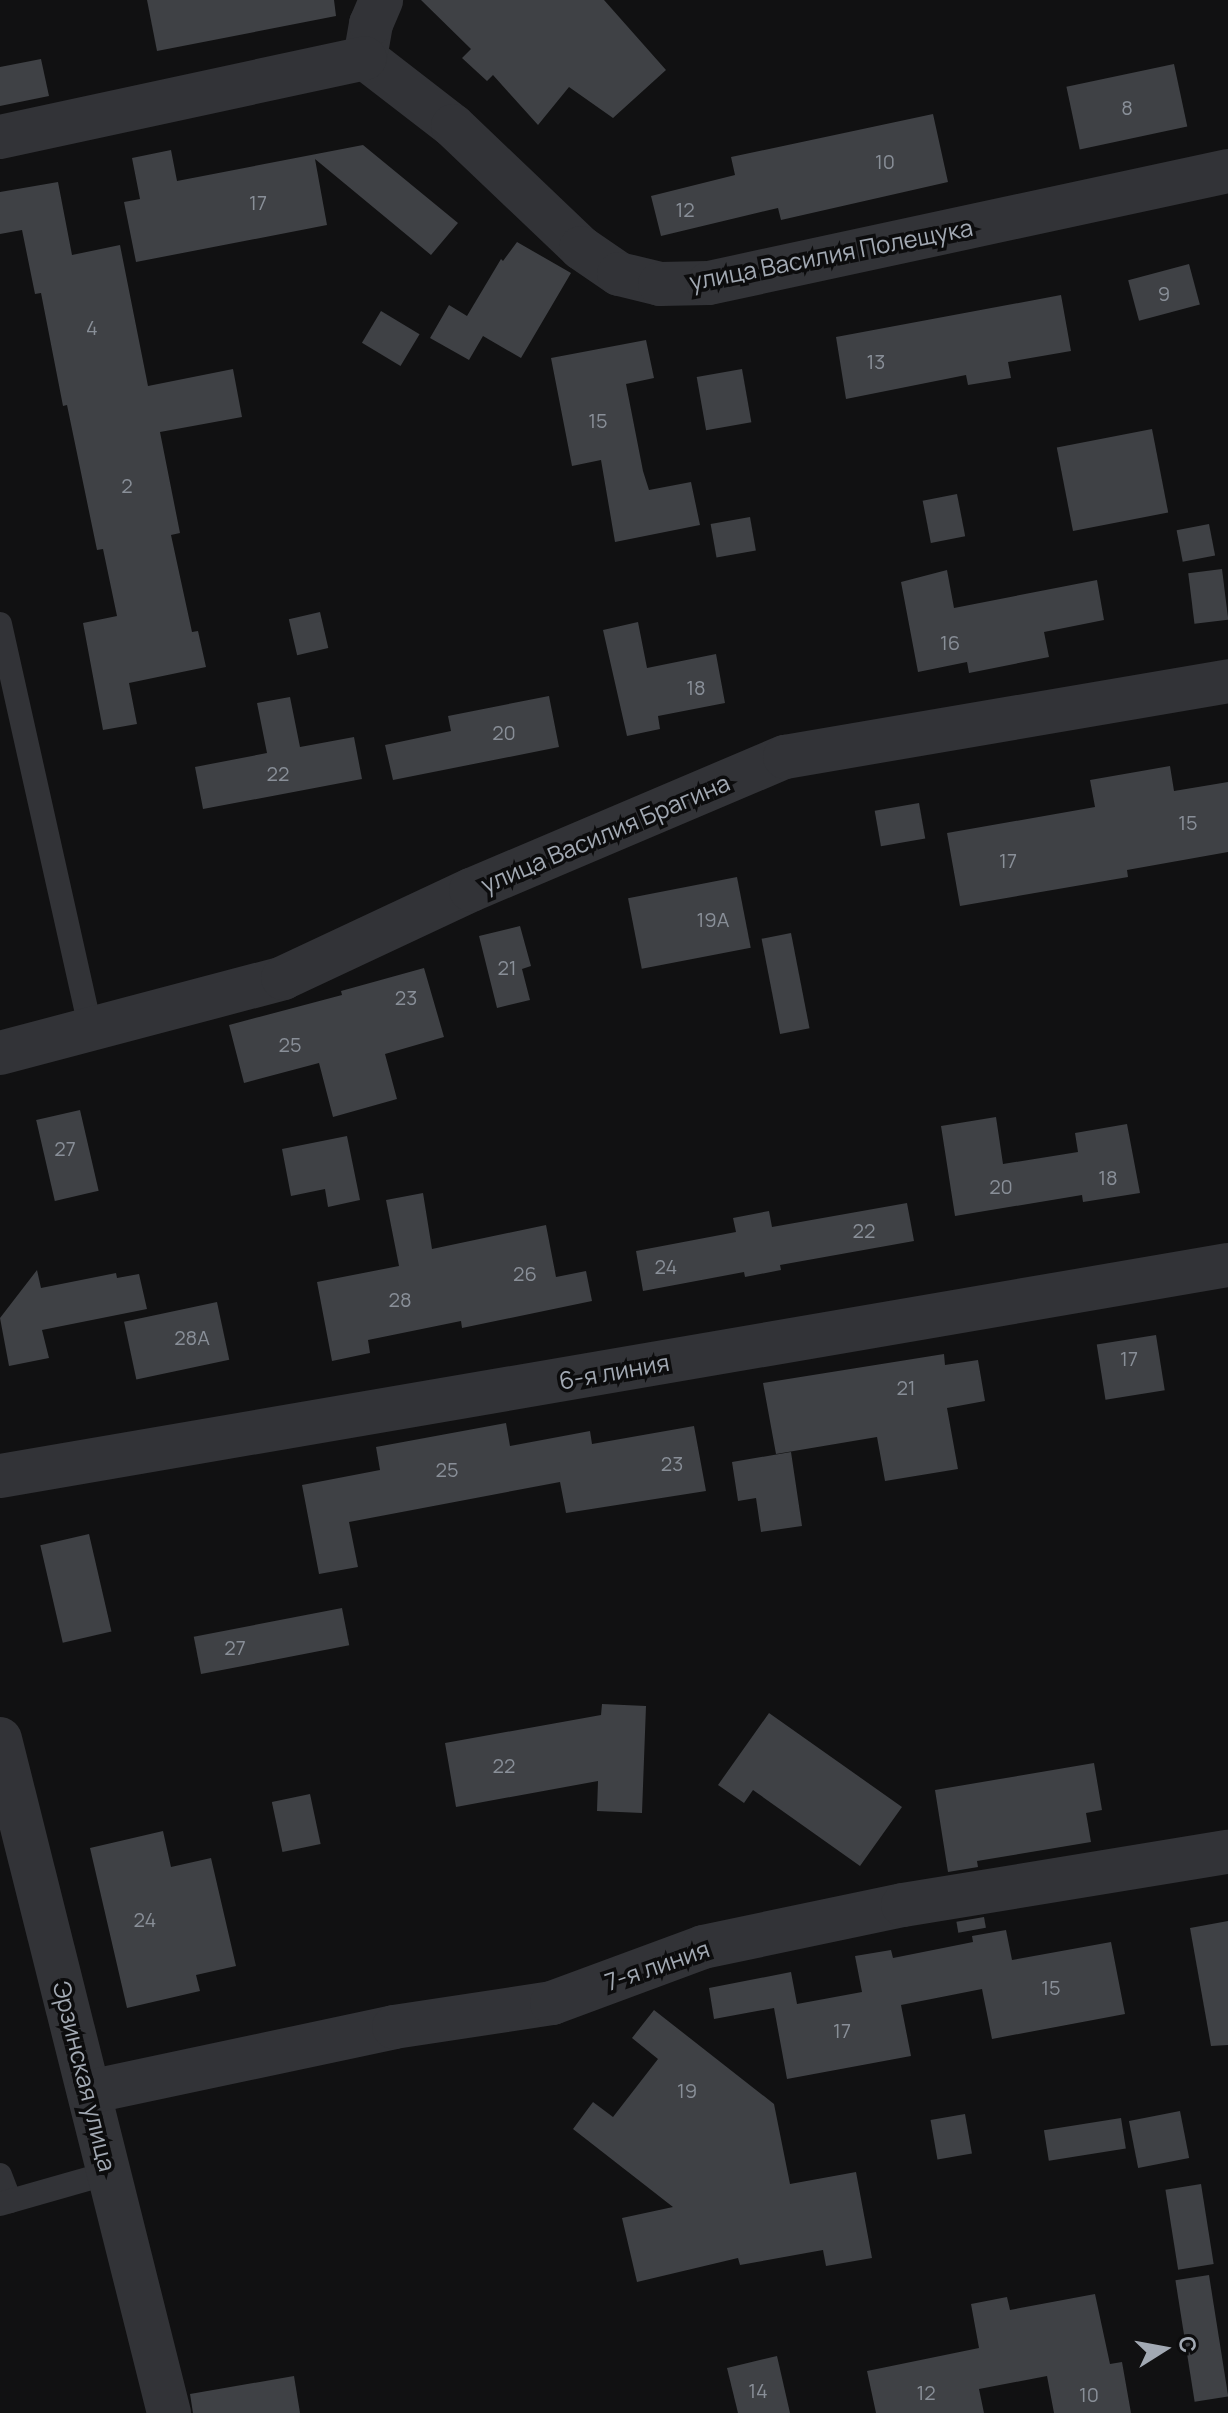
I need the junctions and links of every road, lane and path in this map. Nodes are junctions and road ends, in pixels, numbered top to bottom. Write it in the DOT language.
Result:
graph roads {
  1 [pos="381,0"];
  2 [pos="365,58"];
  3 [pos="0,137"];
  4 [pos="1228,171"];
  5 [pos="0,624"];
  6 [pos="1228,681"];
  7 [pos="90,1028"];
  8 [pos="0,1053"];
  9 [pos="1228,1265"];
  10 [pos="0,1476"];
  11 [pos="0,1739"];
  12 [pos="1228,1852"];
  13 [pos="89,2092"];
  14 [pos="109,2173"];
  15 [pos="0,2175"];
  16 [pos="5,2202"];
  17 [pos="169,2413"];
  1 -- 2 [label="street"];
  2 -- 3 [label="street"];
  2 -- 4 [label="street, улица Василия Полещука"];
  5 -- 7 [label="lane"];
  6 -- 7 [label="street, улица Василия Брагина"];
  7 -- 8 [label="street, улица Василия Брагина"];
  9 -- 10 [label="street, 6-я линия"];
  11 -- 13 [label="street, Эрзинская улица"];
  12 -- 13 [label="street, 7-я линия"];
  13 -- 14 [label="street, Эрзинская улица"];
  14 -- 16 [label="lane"];
  14 -- 17 [label="street, Эрзинская улица"];
  15 -- 16 [label="lane"];
}
